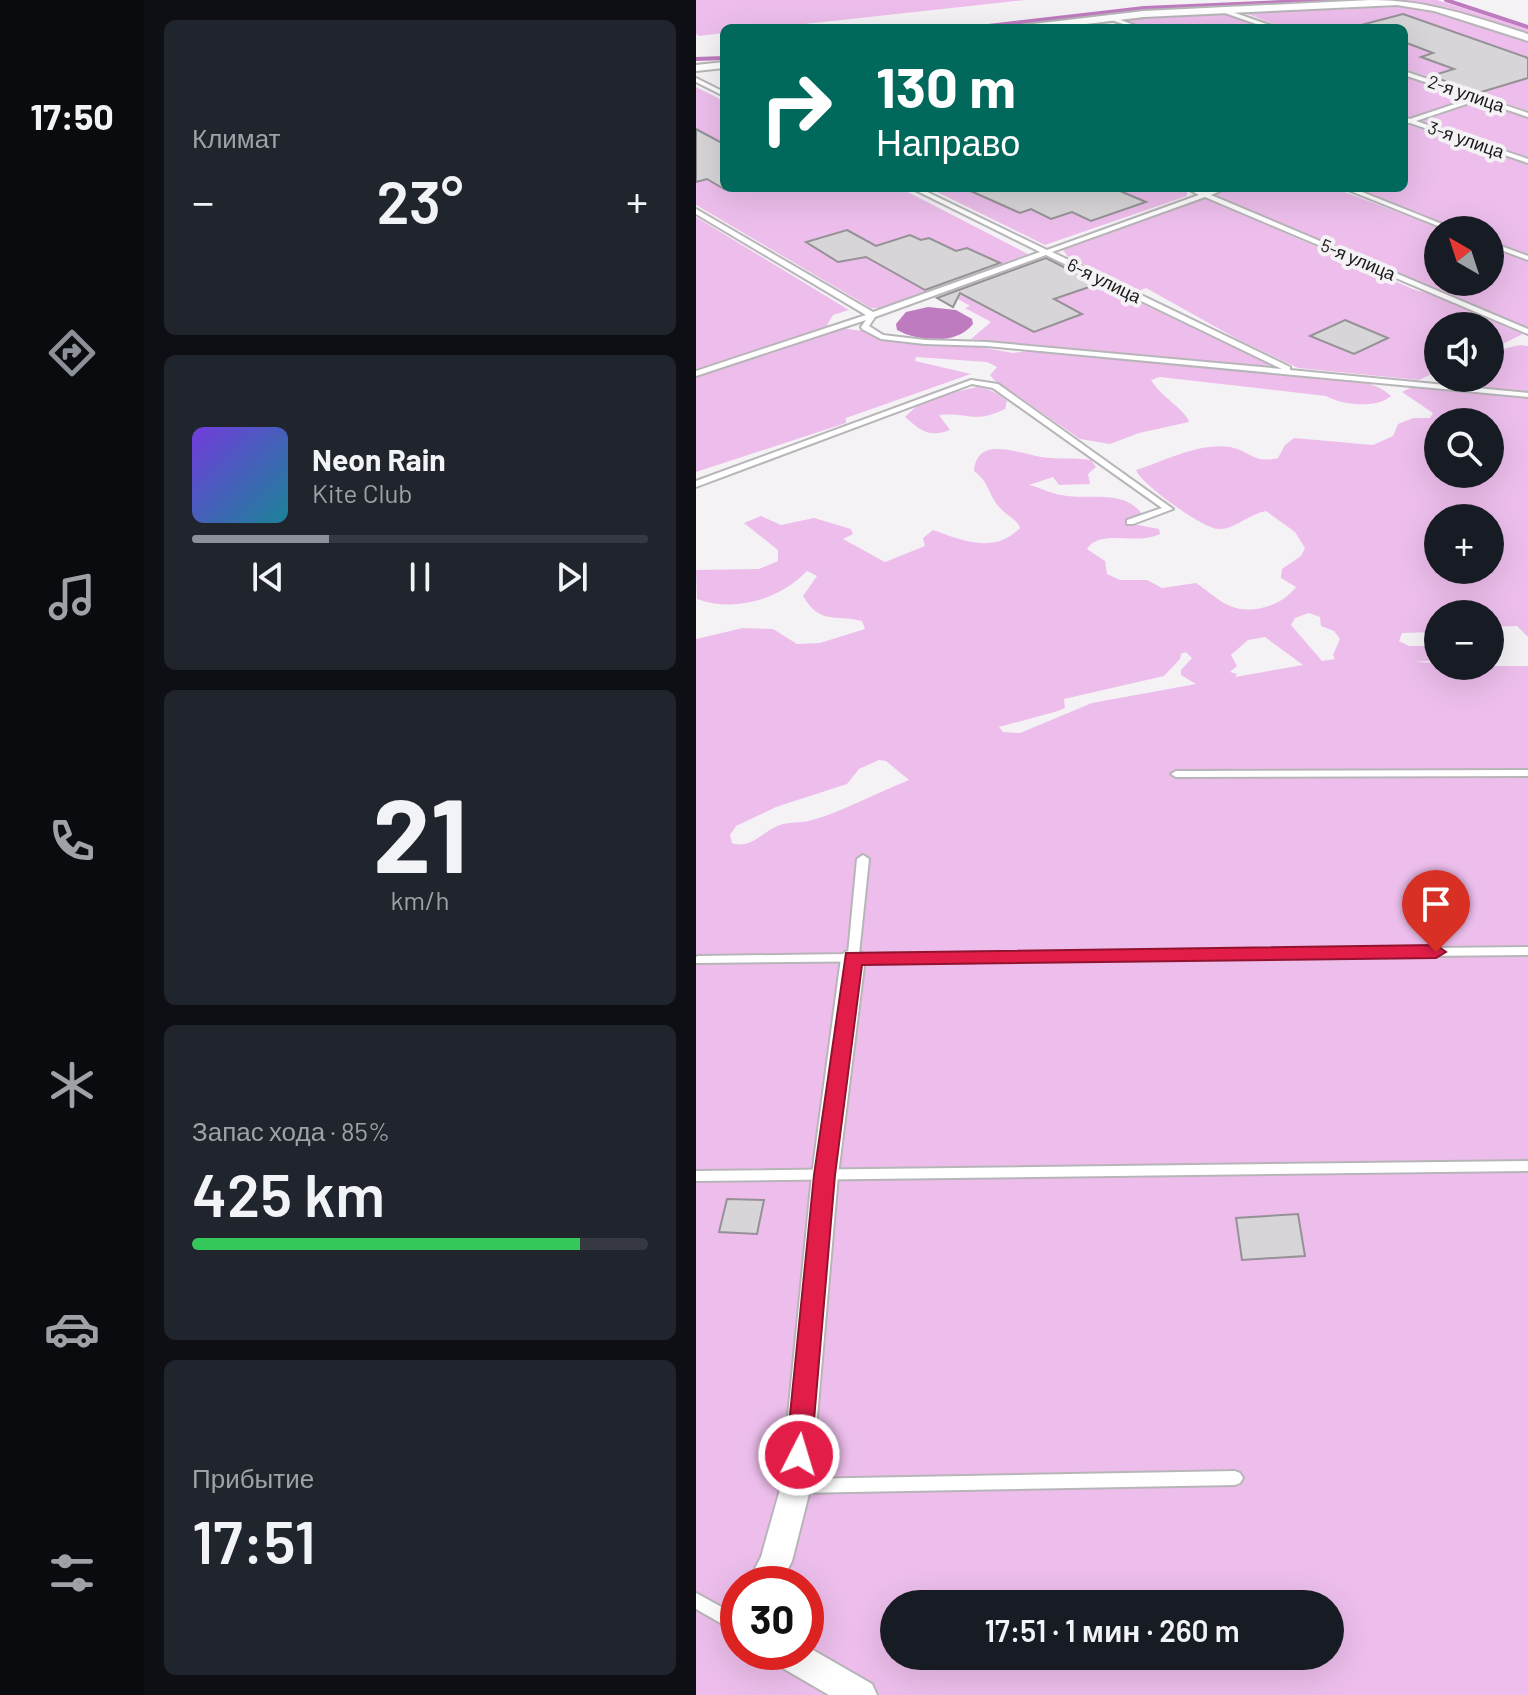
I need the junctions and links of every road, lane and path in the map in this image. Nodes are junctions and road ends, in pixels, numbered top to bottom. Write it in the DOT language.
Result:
graph roads {
  1 [pos="1224,11"];
  2 [pos="1108,17"];
  3 [pos="1055,24"];
  4 [pos="1128,24"];
  5 [pos="1261,24"];
  6 [pos="1528,38"];
  7 [pos="720,65"];
  8 [pos="696,68"];
  9 [pos="1408,74"];
  10 [pos="696,80"];
  11 [pos="720,92"];
  12 [pos="1479,98"];
  13 [pos="1528,115"];
  14 [pos="1408,120"];
  15 [pos="1408,122"];
  16 [pos="1528,161"];
  17 [pos="922,192"];
  18 [pos="1198,192"];
  19 [pos="1213,192"];
  20 [pos="1356,192"];
  21 [pos="1205,195"];
  22 [pos="696,211"];
  23 [pos="1424,218"];
  24 [pos="1504,249"];
  25 [pos="1043,251"];
  26 [pos="1528,258"];
  27 [pos="872,315"];
  28 [pos="1528,332"];
  29 [pos="1295,373"];
  30 [pos="696,374"];
  31 [pos="1528,395"];
  32 [pos="696,484"];
  33 [pos="1130,522"];
  34 [pos="1528,773"];
  35 [pos="1176,774"];
  36 [pos="863,859"];
  37 [pos="1528,951"];
  38 [pos="853,958"];
  39 [pos="698,960"];
  40 [pos="1528,1166"];
  41 [pos="825,1175"];
  42 [pos="696,1176"];
  43 [pos="1235,1478"];
  44 [pos="796,1486"];
  45 [pos="773,1566"];
  46 [pos="696,1600"];
  47 [pos="720,1614"];
  48 [pos="817,1670"];
  49 [pos="860,1695"];
  1 -- 2 [label="street"];
  1 -- 5 [label="lane"];
  1 -- 6 [label="street"];
  2 -- 3 [label="street"];
  2 -- 4 [label="lane"];
  7 -- 8 [label="street"];
  9 -- 12 [label="lane, 2-я улица"];
  10 -- 11 [label="lane"];
  12 -- 13 [label="lane, 2-я улица"];
  12 -- 14 [label="lane"];
  15 -- 16 [label="lane, 3-я улица"];
  17 -- 25 [label="lane, 6-я улица"];
  18 -- 21 [label="lane, 5-я улица"];
  19 -- 21 [label="lane"];
  20 -- 23 [label="lane"];
  21 -- 25 [label="lane"];
  21 -- 28 [label="lane, 5-я улица"];
  22 -- 27 [label="lane"];
  24 -- 26 [label="lane"];
  25 -- 27 [label="lane"];
  25 -- 29 [label="lane, 6-я улица"];
  27 -- 29 [label="lane"];
  27 -- 30 [label="lane"];
  29 -- 31 [label="lane"];
  32 -- 33 [label="lane"];
  34 -- 35 [label="lane"];
  36 -- 38 [label="lane"];
  37 -- 38 [label="lane"];
  38 -- 39 [label="lane"];
  38 -- 41 [label="street"];
  40 -- 41 [label="lane"];
  41 -- 42 [label="lane"];
  41 -- 44 [label="street"];
  43 -- 44 [label="lane"];
  44 -- 45 [label="street"];
  46 -- 47 [label="lane"];
  48 -- 49 [label="street"];
}
